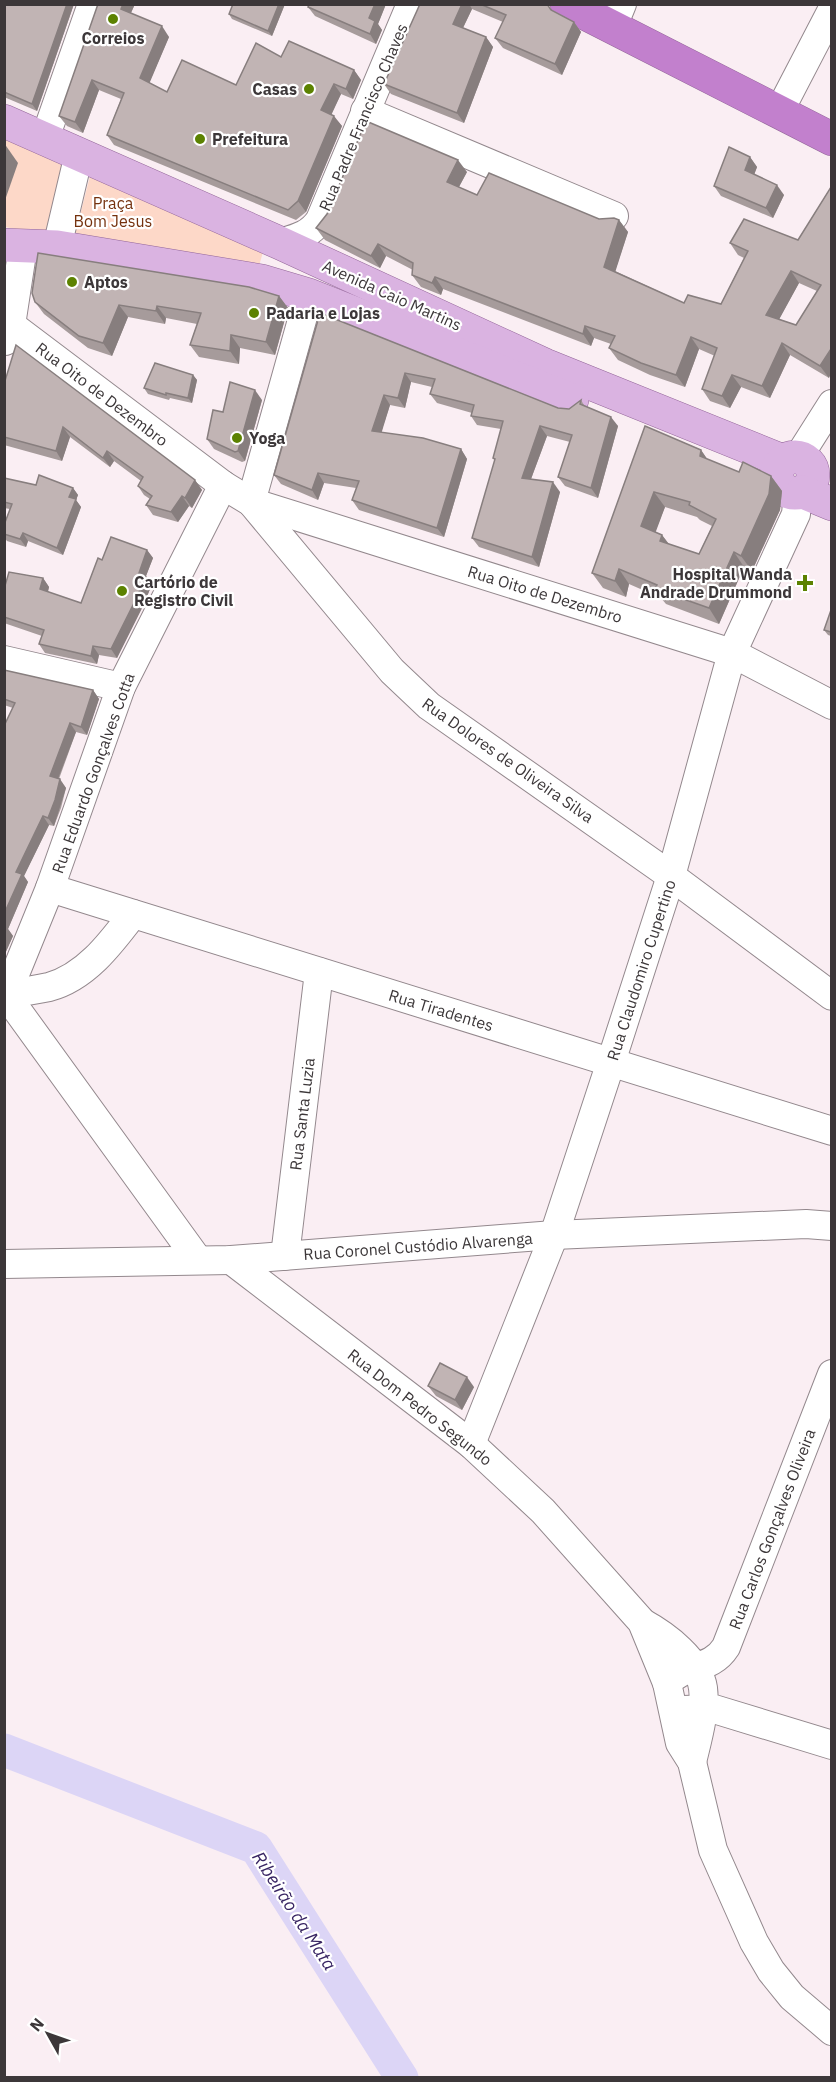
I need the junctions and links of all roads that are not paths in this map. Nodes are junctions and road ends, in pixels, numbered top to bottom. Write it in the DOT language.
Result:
graph roads {
  1 [pos="92,4"];
  2 [pos="411,4"];
  3 [pos="567,4"];
  4 [pos="831,10"];
  5 [pos="618,15"];
  6 [pos="365,111"];
  7 [pos="779,112"];
  8 [pos="4,122"];
  9 [pos="45,138"];
  10 [pos="831,139"];
  11 [pos="79,154"];
  12 [pos="614,216"];
  13 [pos="280,243"];
  14 [pos="14,246"];
  15 [pos="57,247"];
  16 [pos="262,281"];
  17 [pos="309,295"];
  18 [pos="8,334"];
  19 [pos="831,404"];
  20 [pos="805,480"];
  21 [pos="223,485"];
  22 [pos="251,502"];
  23 [pos="732,653"];
  24 [pos="4,660"];
  25 [pos="121,687"];
  26 [pos="831,705"];
  27 [pos="671,876"];
  28 [pos="51,888"];
  29 [pos="133,914"];
  30 [pos="319,972"];
  31 [pos="5,996"];
  32 [pos="831,996"];
  33 [pos="612,1062"];
  34 [pos="831,1131"];
  35 [pos="831,1226"];
  36 [pos="554,1235"];
  37 [pos="285,1256"];
  38 [pos="198,1260"];
  39 [pos="231,1260"];
  40 [pos="4,1264"];
  41 [pos="831,1379"];
  42 [pos="471,1443"];
  43 [pos="642,1623"];
  44 [pos="694,1668"];
  45 [pos="670,1693"];
  46 [pos="701,1708"];
  47 [pos="831,1745"];
  48 [pos="692,1762"];
  49 [pos="831,2031"];
  1 -- 9 [label="street"];
  2 -- 6 [label="street, Rua Padre Francisco Chaves"];
  3 -- 5 [label="highway"];
  4 -- 7 [label="street"];
  5 -- 7 [label="highway"];
  6 -- 12 [label="street"];
  6 -- 13 [label="street, Rua Padre Francisco Chaves"];
  7 -- 10 [label="highway"];
  8 -- 9 [label="main road, Avenida Caio Martins"];
  9 -- 11 [label="main road, Avenida Caio Martins"];
  11 -- 13 [label="main road, Avenida Caio Martins"];
  11 -- 15 [label="street"];
  13 -- 16 [label="main road"];
  13 -- 20 [label="main road, Avenida Caio Martins"];
  14 -- 15 [label="main road, Avenida Caio Martins"];
  14 -- 18 [label="street"];
  15 -- 16 [label="main road, Avenida Caio Martins"];
  16 -- 17 [label="main road, Avenida Caio Martins"];
  17 -- 20 [label="main road, Avenida Caio Martins"];
  17 -- 22 [label="street"];
  18 -- 21 [label="street, Rua Oito de Dezembro"];
  19 -- 20 [label="street"];
  20 -- 23 [label="street, Rua Claudomiro Cupertino"];
  21 -- 22 [label="street, Rua Dolores de Oliveira Silva"];
  21 -- 25 [label="street, Rua Eduardo Gonçalves Cotta"];
  22 -- 23 [label="street, Rua Oito de Dezembro"];
  22 -- 27 [label="street, Rua Dolores de Oliveira Silva"];
  23 -- 26 [label="street, Rua Oito de Dezembro"];
  23 -- 27 [label="street, Rua Claudomiro Cupertino"];
  24 -- 25 [label="street"];
  25 -- 28 [label="street, Rua Eduardo Gonçalves Cotta"];
  27 -- 32 [label="street, Rua Dolores de Oliveira Silva"];
  27 -- 33 [label="street, Rua Claudomiro Cupertino"];
  28 -- 29 [label="street, Rua Tiradentes"];
  28 -- 31 [label="street, Rua Eduardo Gonçalves Cotta"];
  29 -- 30 [label="street, Rua Tiradentes"];
  29 -- 31 [label="street"];
  30 -- 33 [label="street, Rua Tiradentes"];
  30 -- 37 [label="street, Rua Santa Luzia"];
  31 -- 38 [label="street"];
  33 -- 34 [label="street, Rua Tiradentes"];
  33 -- 36 [label="street, Rua Claudomiro Cupertino"];
  35 -- 36 [label="street, Rua Coronel Custódio Alvarenga"];
  36 -- 37 [label="street, Rua Coronel Custódio Alvarenga"];
  36 -- 42 [label="street, Rua Claudomiro Cupertino"];
  37 -- 39 [label="street, Rua Coronel Custódio Alvarenga"];
  38 -- 39 [label="street, Rua Coronel Custódio Alvarenga"];
  38 -- 40 [label="street, Rua Coronel Custódio Alvarenga"];
  39 -- 42 [label="street, Rua Dom Pedro Segundo"];
  41 -- 44 [label="street, Rua Carlos Gonçalves Oliveira"];
  42 -- 43 [label="street, Rua Dom Pedro Segundo"];
  43 -- 44 [label="street, Rua Dom Pedro Segundo"];
  43 -- 45 [label="street, Rua Dom Pedro Segundo"];
  44 -- 45 [label="street"];
  44 -- 46 [label="street, Rua Dom Pedro Segundo"];
  45 -- 46 [label="street"];
  45 -- 48 [label="street, Rua Dom Pedro Segundo"];
  46 -- 47 [label="street"];
  46 -- 48 [label="street, Rua Dom Pedro Segundo"];
  48 -- 49 [label="street, Rua Dom Pedro Segundo"];
}
